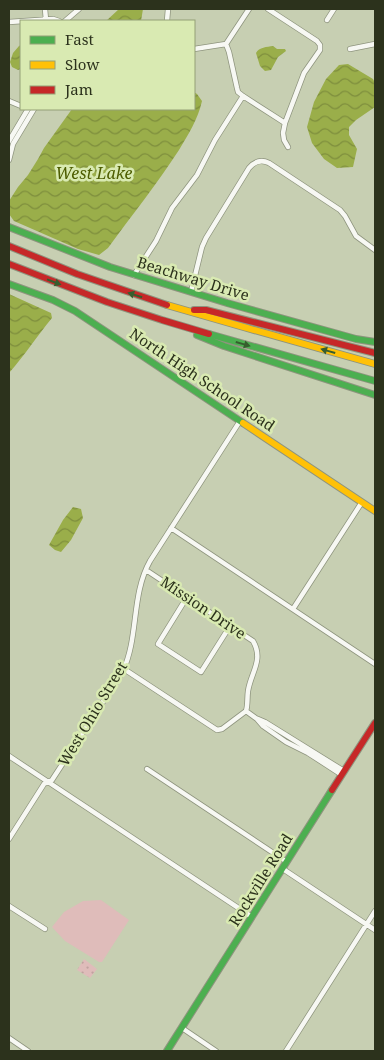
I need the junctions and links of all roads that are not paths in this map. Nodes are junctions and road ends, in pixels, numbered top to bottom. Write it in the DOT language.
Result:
graph roads {
  1 [pos="45,9"];
  2 [pos="79,9"];
  3 [pos="249,9"];
  4 [pos="268,9"];
  5 [pos="334,9"];
  6 [pos="46,20"];
  7 [pos="56,20"];
  8 [pos="66,20"];
  9 [pos="327,20"];
  10 [pos="226,44"];
  11 [pos="375,44"];
  12 [pos="195,48"];
  13 [pos="350,49"];
  14 [pos="243,96"];
  15 [pos="29,110"];
  16 [pos="30,110"];
  17 [pos="285,123"];
  18 [pos="9,141"];
  19 [pos="288,147"];
  20 [pos="9,160"];
  21 [pos="9,227"];
  22 [pos="9,246"];
  23 [pos="375,250"];
  24 [pos="9,264"];
  25 [pos="134,275"];
  26 [pos="9,284"];
  27 [pos="191,292"];
  28 [pos="182,310"];
  29 [pos="162,320"];
  30 [pos="375,342"];
  31 [pos="375,353"];
  32 [pos="375,364"];
  33 [pos="375,381"];
  34 [pos="375,395"];
  35 [pos="240,421"];
  36 [pos="362,502"];
  37 [pos="375,511"];
  38 [pos="171,528"];
  39 [pos="146,570"];
  40 [pos="187,597"];
  41 [pos="293,609"];
  42 [pos="230,626"];
  43 [pos="375,664"];
  44 [pos="124,669"];
  45 [pos="246,711"];
  46 [pos="375,725"];
  47 [pos="9,756"];
  48 [pos="147,768"];
  49 [pos="343,773"];
  50 [pos="48,782"];
  51 [pos="9,839"];
  52 [pos="287,862"];
  53 [pos="283,869"];
  54 [pos="9,906"];
  55 [pos="375,911"];
  56 [pos="252,917"];
  57 [pos="367,925"];
  58 [pos="45,929"];
  59 [pos="375,930"];
  60 [pos="182,1028"];
  61 [pos="9,1038"];
  62 [pos="28,1051"];
  63 [pos="167,1051"];
  64 [pos="216,1051"];
  65 [pos="286,1051"];
  1 -- 6 [label="street"];
  2 -- 8 [label="street"];
  3 -- 10 [label="street"];
  4 -- 17 [label="street"];
  5 -- 9 [label="street"];
  6 -- 7 [label="street"];
  10 -- 12 [label="street"];
  10 -- 14 [label="street"];
  11 -- 13 [label="street"];
  14 -- 17 [label="street"];
  14 -- 25 [label="street"];
  15 -- 18 [label="street"];
  16 -- 20 [label="street"];
  17 -- 19 [label="street"];
  21 -- 25 [label="main road, Beachway Drive"];
  28 -- 22 [label="main road, one-way"];
  23 -- 27 [label="street"];
  24 -- 29 [label="main road, one-way"];
  25 -- 27 [label="main road, Beachway Drive"];
  26 -- 35 [label="main road, North High School Road"];
  27 -- 30 [label="main road, Beachway Drive"];
  28 -- 31 [label="main road"];
  32 -- 28 [label="main road, one-way"];
  29 -- 33 [label="main road, one-way"];
  29 -- 34 [label="main road"];
  35 -- 36 [label="main road, North High School Road"];
  35 -- 38 [label="street, West Ohio Street"];
  36 -- 37 [label="main road, North High School Road"];
  36 -- 41 [label="street"];
  38 -- 39 [label="street, West Ohio Street"];
  38 -- 41 [label="street"];
  39 -- 40 [label="street, Mission Drive"];
  39 -- 44 [label="street, West Ohio Street"];
  40 -- 42 [label="street, Mission Drive"];
  40 -- 42 [label="street"];
  41 -- 43 [label="street"];
  42 -- 45 [label="street, Mission Drive"];
  44 -- 45 [label="street"];
  44 -- 50 [label="street, West Ohio Street"];
  45 -- 49 [label="street"];
  46 -- 49 [label="main road, Rockville Road"];
  47 -- 50 [label="street"];
  48 -- 52 [label="street"];
  49 -- 52 [label="main road, Rockville Road"];
  50 -- 51 [label="street, West Ohio Street"];
  50 -- 56 [label="street"];
  52 -- 53 [label="main road, Rockville Road"];
  53 -- 56 [label="main road, Rockville Road"];
  53 -- 57 [label="street"];
  54 -- 58 [label="street"];
  55 -- 57 [label="street"];
  56 -- 60 [label="main road, Rockville Road"];
  57 -- 59 [label="street"];
  57 -- 65 [label="street"];
  60 -- 63 [label="main road, Rockville Road"];
  60 -- 64 [label="street"];
  61 -- 62 [label="street"];
}
